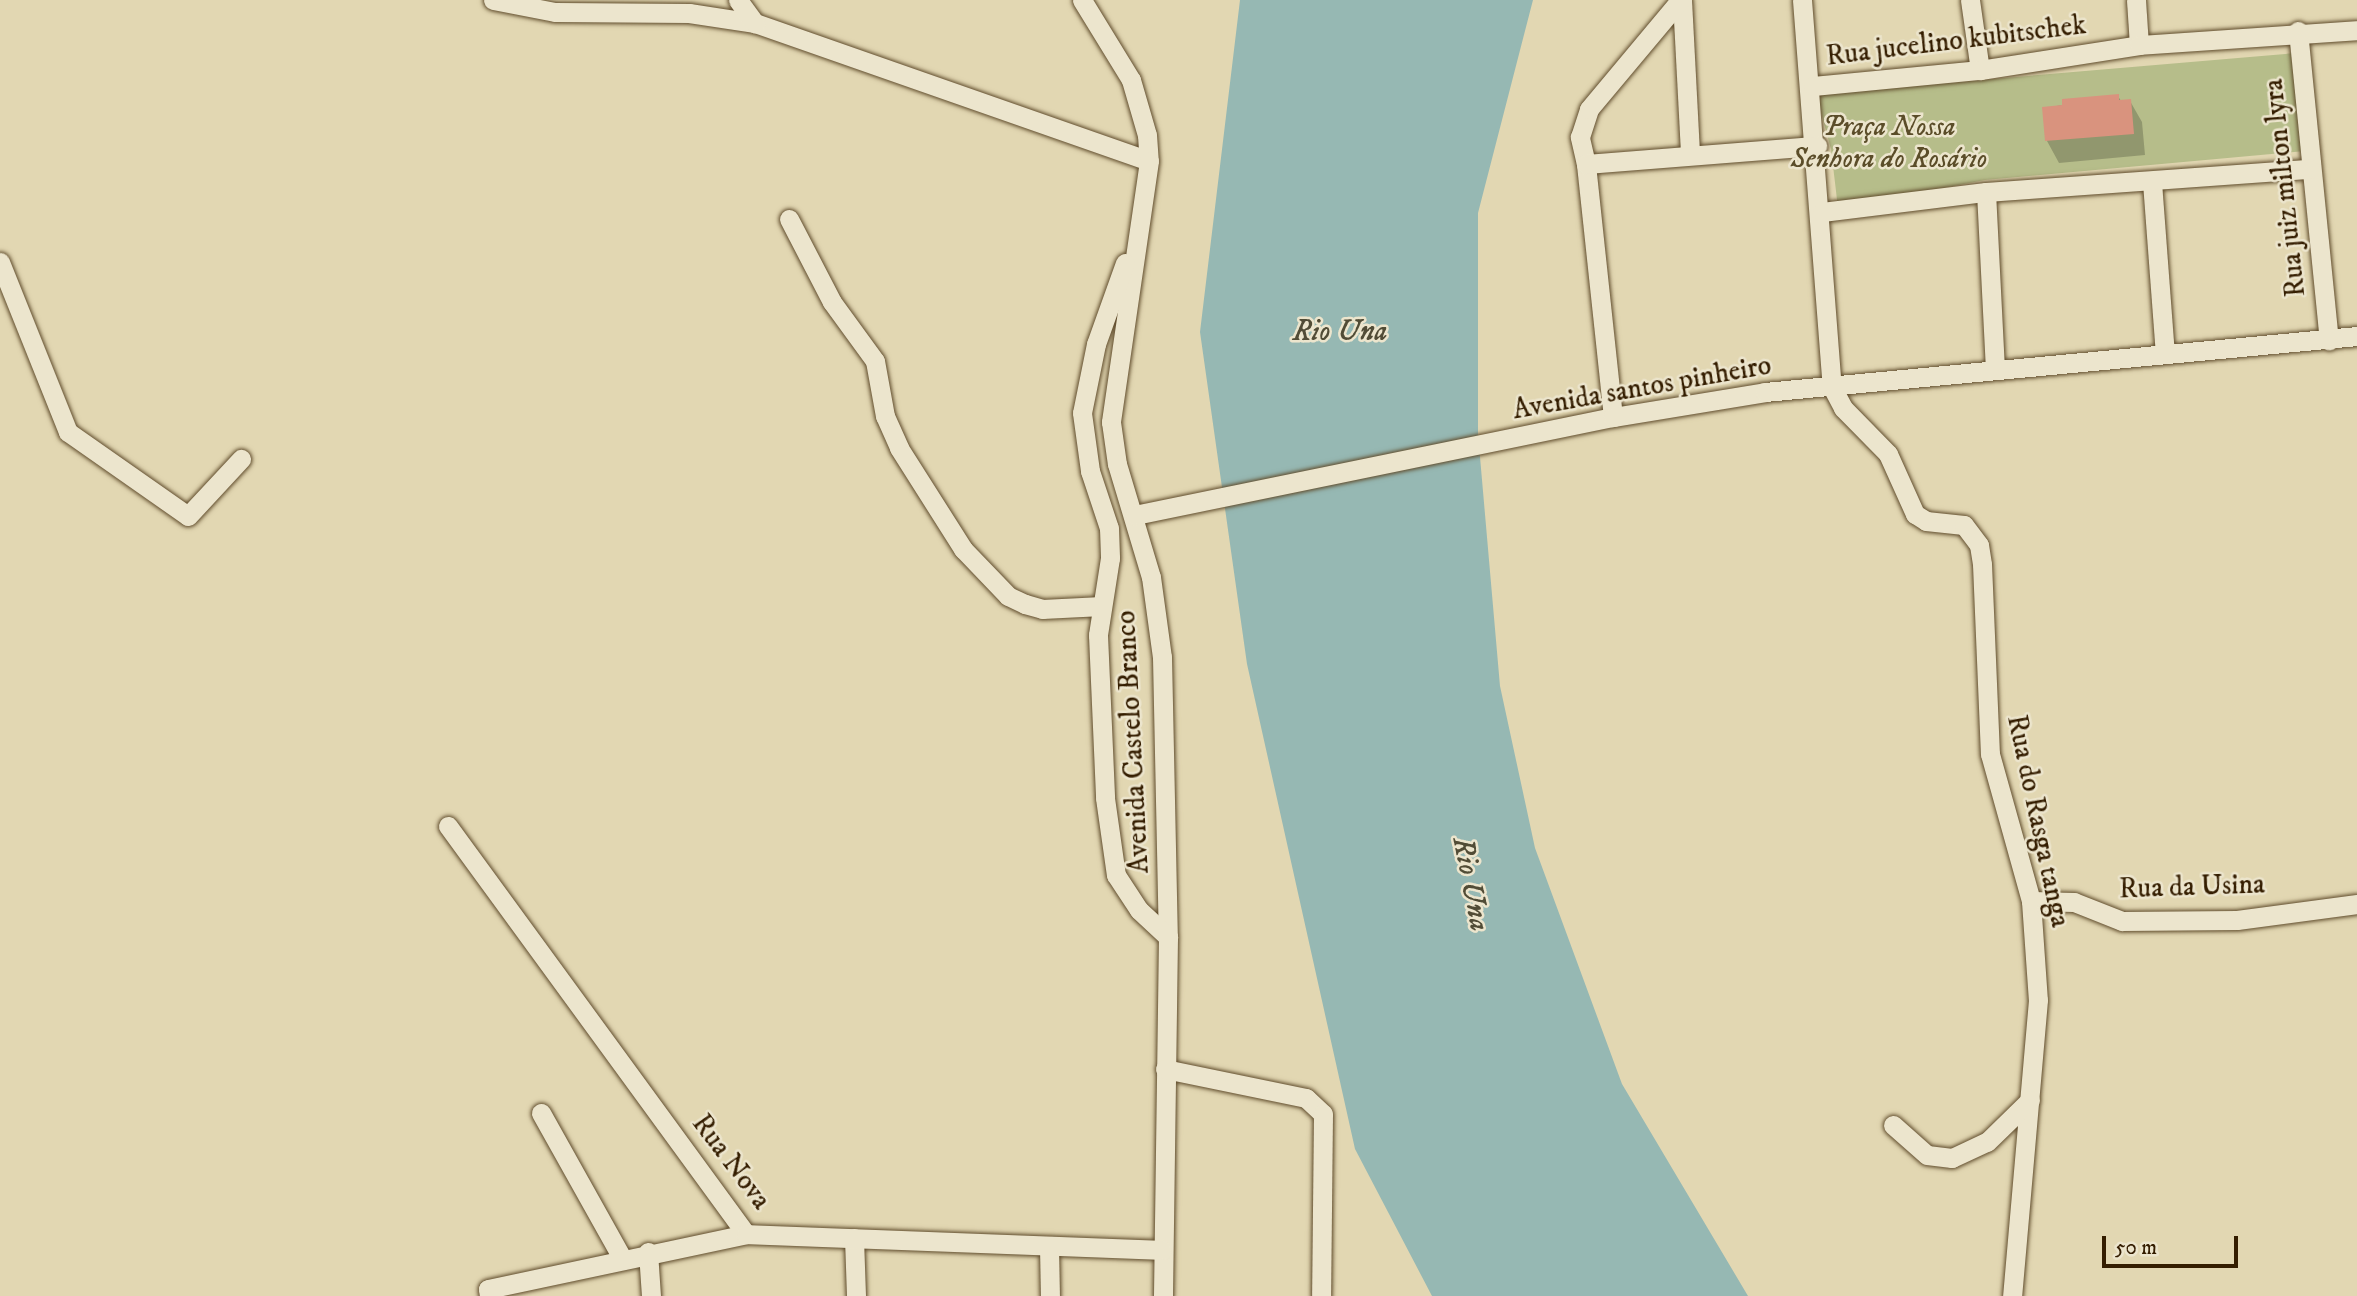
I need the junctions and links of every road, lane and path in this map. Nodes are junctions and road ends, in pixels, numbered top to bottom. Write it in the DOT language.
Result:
graph roads {
  1 [pos="493,0"];
  2 [pos="738,0"];
  3 [pos="1082,0"];
  4 [pos="1681,0"];
  5 [pos="1802,0"];
  6 [pos="1970,0"];
  7 [pos="2136,0"];
  8 [pos="755,23"];
  9 [pos="2357,30"];
  10 [pos="2298,31"];
  11 [pos="2139,45"];
  12 [pos="1980,70"];
  13 [pos="1813,86"];
  14 [pos="1817,146"];
  15 [pos="1690,155"];
  16 [pos="1149,161"];
  17 [pos="1586,164"];
  18 [pos="2310,169"];
  19 [pos="2152,182"];
  20 [pos="1986,192"];
  21 [pos="1822,212"];
  22 [pos="789,219"];
  23 [pos="1136,244"];
  24 [pos="0,262"];
  25 [pos="2357,336"];
  26 [pos="2329,340"];
  27 [pos="2165,354"];
  28 [pos="1995,368"];
  29 [pos="1832,387"];
  30 [pos="1613,417"];
  31 [pos="241,459"];
  32 [pos="1135,515"];
  33 [pos="1102,606"];
  34 [pos="448,826"];
  35 [pos="2031,901"];
  36 [pos="2357,904"];
  37 [pos="1168,937"];
  38 [pos="1165,1069"];
  39 [pos="2030,1100"];
  40 [pos="541,1113"];
  41 [pos="1893,1125"];
  42 [pos="746,1234"];
  43 [pos="853,1238"];
  44 [pos="1049,1246"];
  45 [pos="1162,1250"];
  46 [pos="648,1252"];
  47 [pos="623,1259"];
  48 [pos="488,1292"];
  49 [pos="651,1296"];
  50 [pos="856,1296"];
  51 [pos="1049,1296"];
  52 [pos="1163,1296"];
  53 [pos="1321,1296"];
  54 [pos="2012,1296"];
  1 -- 8 [label="street"];
  2 -- 8 [label="street"];
  3 -- 16 [label="street, Avenida Castelo Branco"];
  4 -- 15 [label="street"];
  4 -- 17 [label="street"];
  5 -- 13 [label="street"];
  6 -- 12 [label="street"];
  7 -- 11 [label="street"];
  8 -- 16 [label="street"];
  9 -- 10 [label="street, Rua jucelino kubitschek"];
  10 -- 11 [label="street, Rua jucelino kubitschek"];
  10 -- 18 [label="street, Rua juiz milton lyra"];
  11 -- 12 [label="street, Rua jucelino kubitschek"];
  12 -- 13 [label="street, Rua jucelino kubitschek"];
  13 -- 14 [label="street"];
  14 -- 15 [label="street"];
  14 -- 21 [label="street"];
  15 -- 17 [label="street"];
  16 -- 23 [label="street, Avenida Castelo Branco"];
  17 -- 30 [label="street"];
  18 -- 19 [label="street"];
  18 -- 26 [label="street, Rua juiz milton lyra"];
  19 -- 20 [label="street"];
  19 -- 27 [label="street"];
  20 -- 21 [label="street"];
  20 -- 28 [label="street"];
  21 -- 29 [label="street"];
  22 -- 33 [label="street"];
  23 -- 32 [label="street, Avenida Castelo Branco"];
  23 -- 33 [label="street, Avenida Castelo Branco"];
  24 -- 31 [label="street"];
  25 -- 26 [label="street"];
  26 -- 27 [label="street"];
  27 -- 28 [label="street, Avenida santos pinheiro"];
  28 -- 29 [label="street, Avenida santos pinheiro"];
  29 -- 30 [label="street, Avenida santos pinheiro"];
  29 -- 35 [label="street, Rua do Rasga tanga"];
  30 -- 32 [label="street, Avenida santos pinheiro"];
  32 -- 37 [label="street, Avenida Castelo Branco"];
  33 -- 37 [label="street, Avenida Castelo Branco"];
  34 -- 42 [label="street, Rua Nova"];
  35 -- 36 [label="street, Rua da Usina"];
  35 -- 39 [label="street, Rua do Rasga tanga"];
  37 -- 38 [label="street, Avenida Castelo Branco"];
  38 -- 45 [label="street, Avenida Castelo Branco"];
  38 -- 53 [label="street"];
  39 -- 41 [label="street"];
  39 -- 54 [label="street, Rua do Rasga tanga"];
  40 -- 47 [label="street"];
  42 -- 43 [label="street, Rua Nova"];
  42 -- 46 [label="street"];
  43 -- 44 [label="street, Rua Nova"];
  43 -- 50 [label="street"];
  44 -- 45 [label="street, Rua Nova"];
  44 -- 51 [label="street"];
  45 -- 52 [label="street, Avenida Castelo Branco"];
  46 -- 47 [label="street"];
  46 -- 49 [label="street"];
  47 -- 48 [label="street"];
}
